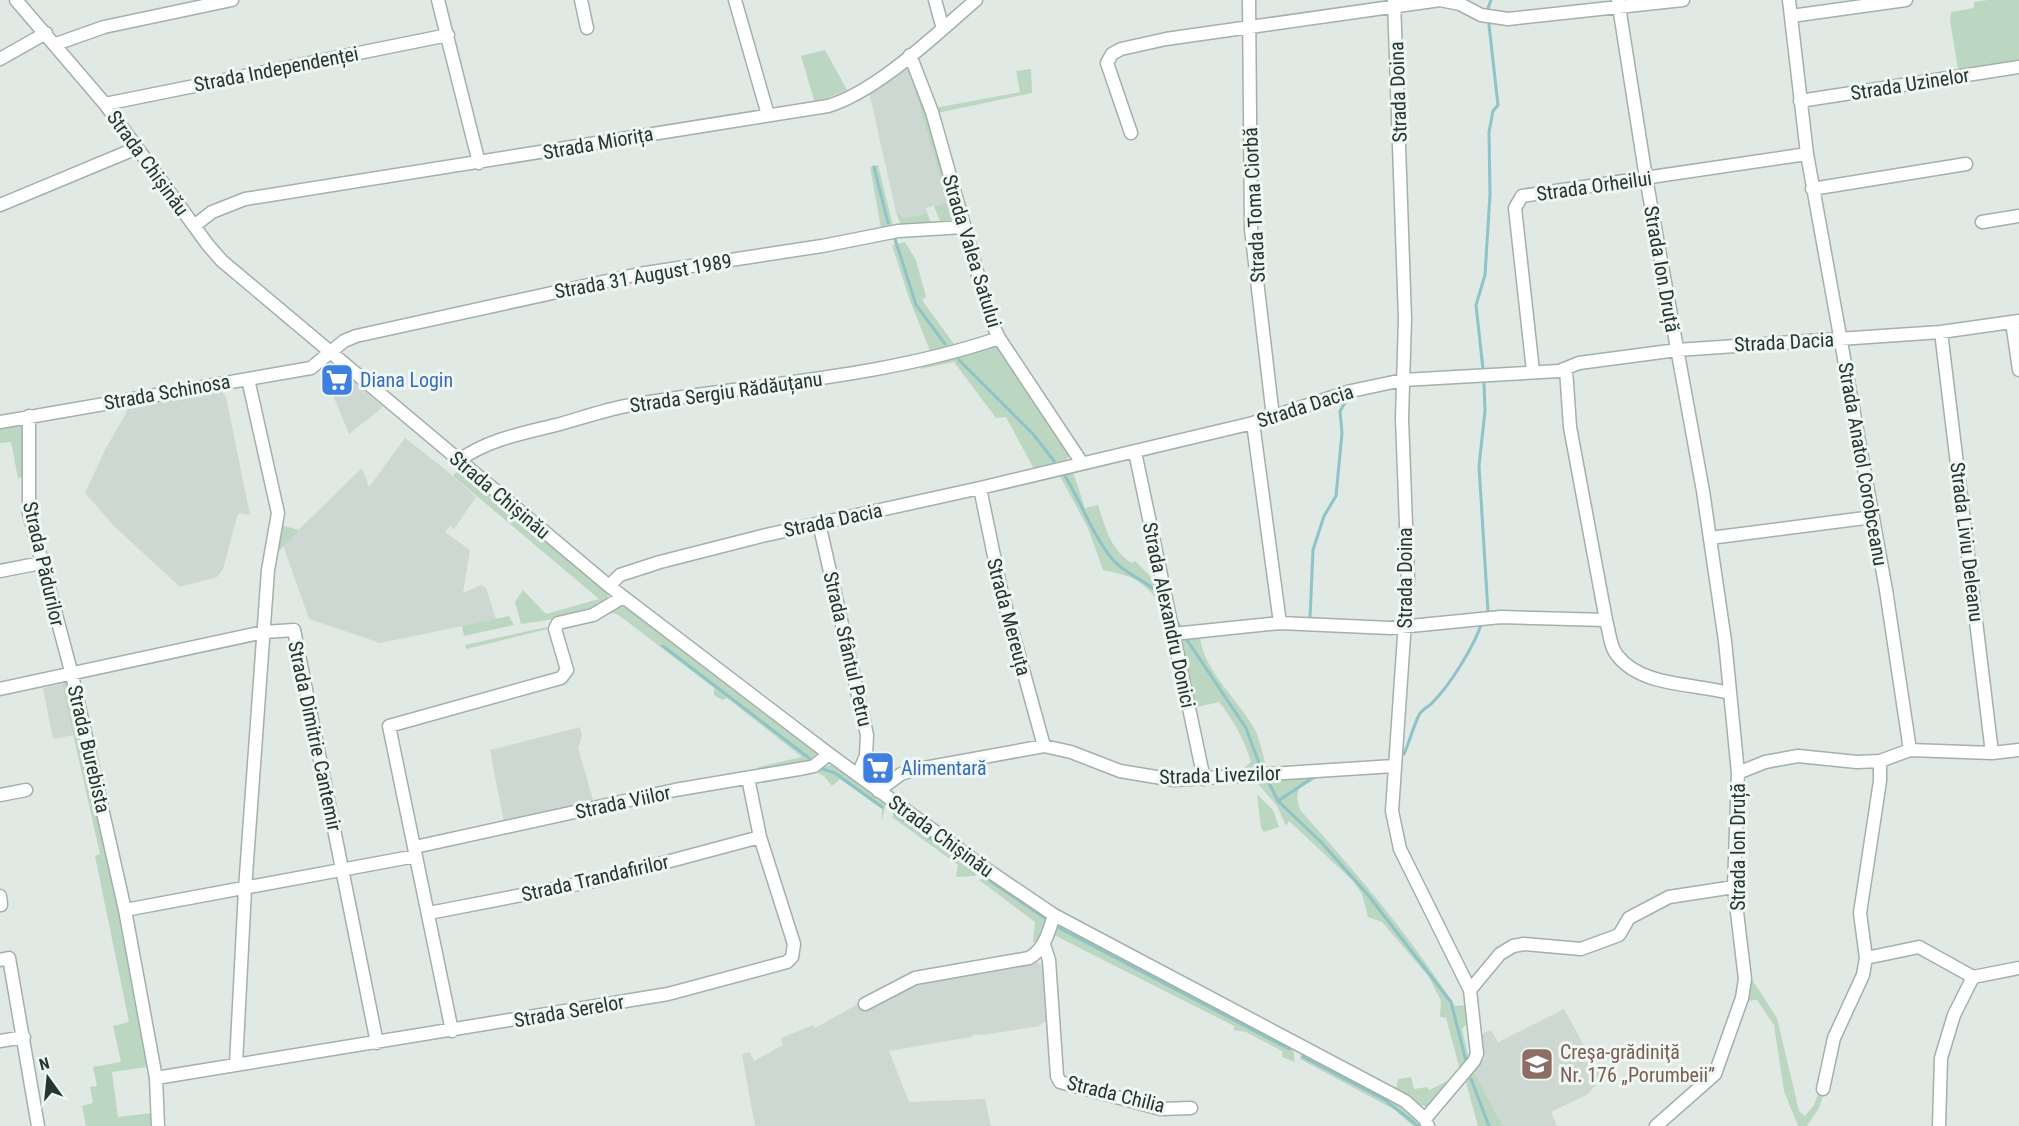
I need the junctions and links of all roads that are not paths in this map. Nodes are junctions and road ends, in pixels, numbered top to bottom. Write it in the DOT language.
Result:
graph roads {
  1 [pos="16,0"];
  2 [pos="232,0"];
  3 [pos="438,0"];
  4 [pos="581,0"];
  5 [pos="735,0"];
  6 [pos="935,0"];
  7 [pos="976,0"];
  8 [pos="1249,0"];
  9 [pos="1683,0"];
  10 [pos="1789,0"];
  11 [pos="1906,0"];
  12 [pos="1394,3"];
  13 [pos="1618,4"];
  14 [pos="1791,16"];
  15 [pos="587,28"];
  16 [pos="943,28"];
  17 [pos="1249,28"];
  18 [pos="46,33"];
  19 [pos="448,35"];
  20 [pos="56,44"];
  21 [pos="910,55"];
  22 [pos="0,59"];
  23 [pos="2019,67"];
  24 [pos="1800,100"];
  25 [pos="105,104"];
  26 [pos="768,115"];
  27 [pos="1131,133"];
  28 [pos="136,148"];
  29 [pos="1806,154"];
  30 [pos="479,163"];
  31 [pos="1966,164"];
  32 [pos="1646,178"];
  33 [pos="1812,189"];
  34 [pos="0,205"];
  35 [pos="2019,216"];
  36 [pos="1982,222"];
  37 [pos="194,226"];
  38 [pos="964,227"];
  39 [pos="2015,322"];
  40 [pos="1941,332"];
  41 [pos="999,338"];
  42 [pos="1840,339"];
  43 [pos="1677,350"];
  44 [pos="330,352"];
  45 [pos="1566,369"];
  46 [pos="2019,370"];
  47 [pos="1533,371"];
  48 [pos="248,378"];
  49 [pos="1403,380"];
  50 [pos="29,416"];
  51 [pos="1273,417"];
  52 [pos="0,422"];
  53 [pos="1253,423"];
  54 [pos="1135,452"];
  55 [pos="458,461"];
  56 [pos="1082,463"];
  57 [pos="980,488"];
  58 [pos="1873,516"];
  59 [pos="819,523"];
  60 [pos="1710,538"];
  61 [pos="41,563"];
  62 [pos="0,571"];
  63 [pos="609,586"];
  64 [pos="623,597"];
  65 [pos="1605,620"];
  66 [pos="1280,623"];
  67 [pos="1406,627"];
  68 [pos="264,632"];
  69 [pos="1173,634"];
  70 [pos="72,675"];
  71 [pos="0,689"];
  72 [pos="1729,693"];
  73 [pos="1044,746"];
  74 [pos="1910,750"];
  75 [pos="2019,750"];
  76 [pos="1992,753"];
  77 [pos="829,754"];
  78 [pos="1880,761"];
  79 [pos="1394,766"];
  80 [pos="1738,773"];
  81 [pos="858,774"];
  82 [pos="748,778"];
  83 [pos="1204,779"];
  84 [pos="26,790"];
  85 [pos="879,790"];
  86 [pos="0,795"];
  87 [pos="760,837"];
  88 [pos="416,852"];
  89 [pos="343,871"];
  90 [pos="1734,887"];
  91 [pos="245,889"];
  92 [pos="125,910"];
  93 [pos="429,913"];
  94 [pos="1054,915"];
  95 [pos="1044,945"];
  96 [pos="1866,958"];
  97 [pos="4,959"];
  98 [pos="2019,968"];
  99 [pos="1973,977"];
  100 [pos="1470,990"];
  101 [pos="865,1004"];
  102 [pos="452,1031"];
  103 [pos="24,1037"];
  104 [pos="0,1041"];
  105 [pos="377,1042"];
  106 [pos="236,1064"];
  107 [pos="156,1078"];
  108 [pos="1823,1089"];
  109 [pos="1191,1108"];
  110 [pos="1426,1122"];
  111 [pos="38,1126"];
  112 [pos="158,1126"];
  113 [pos="1656,1126"];
  114 [pos="1939,1126"];
  1 -- 18 [label="street, Strada Chișinău"];
  2 -- 20 [label="street"];
  3 -- 19 [label="street"];
  4 -- 15 [label="street"];
  5 -- 26 [label="street"];
  6 -- 16 [label="street"];
  7 -- 16 [label="street, Strada Miorița"];
  8 -- 17 [label="street, Strada Toma Ciorbă"];
  9 -- 13 [label="street"];
  10 -- 14 [label="street, Strada Anatol Corobceanu"];
  11 -- 14 [label="street"];
  12 -- 13 [label="street"];
  12 -- 17 [label="street"];
  12 -- 49 [label="street, Strada Doina"];
  13 -- 32 [label="street, Strada Ion Druță"];
  14 -- 24 [label="street, Strada Anatol Corobceanu"];
  16 -- 21 [label="street, Strada Miorița"];
  17 -- 27 [label="street"];
  17 -- 51 [label="street, Strada Toma Ciorbă"];
  18 -- 20 [label="street, Strada Chișinău"];
  18 -- 22 [label="street"];
  19 -- 25 [label="street, Strada Independenței"];
  19 -- 30 [label="street"];
  20 -- 25 [label="street, Strada Chișinău"];
  21 -- 26 [label="street, Strada Miorița"];
  21 -- 38 [label="street, Strada Valea Satului"];
  23 -- 24 [label="street, Strada Uzinelor"];
  24 -- 29 [label="street, Strada Anatol Corobceanu"];
  25 -- 28 [label="street, Strada Chișinău"];
  26 -- 30 [label="street, Strada Miorița"];
  28 -- 34 [label="street"];
  28 -- 37 [label="street, Strada Chișinău"];
  29 -- 32 [label="street, Strada Orheilui"];
  29 -- 33 [label="street, Strada Anatol Corobceanu"];
  30 -- 37 [label="street, Strada Miorița"];
  31 -- 33 [label="street"];
  32 -- 43 [label="street, Strada Ion Druță"];
  32 -- 47 [label="street, Strada Orheilui"];
  33 -- 42 [label="street, Strada Anatol Corobceanu"];
  35 -- 36 [label="street"];
  37 -- 44 [label="street, Strada Chișinău"];
  38 -- 41 [label="street, Strada Valea Satului"];
  38 -- 44 [label="street, Strada 31 August 1989"];
  39 -- 40 [label="street, Strada Dacia"];
  39 -- 46 [label="street"];
  40 -- 42 [label="street, Strada Dacia"];
  40 -- 76 [label="street, Strada Liviu Deleanu"];
  41 -- 55 [label="street, Strada Sergiu Rădăuțanu"];
  41 -- 56 [label="street, Strada Valea Satului"];
  42 -- 43 [label="street, Strada Dacia"];
  42 -- 58 [label="street, Strada Anatol Corobceanu"];
  43 -- 45 [label="street, Strada Dacia"];
  43 -- 60 [label="street, Strada Ion Druță"];
  44 -- 48 [label="street, Strada Schinosa"];
  44 -- 55 [label="street, Strada Chișinău"];
  45 -- 47 [label="street, Strada Dacia"];
  45 -- 65 [label="street"];
  47 -- 49 [label="street, Strada Dacia"];
  48 -- 50 [label="street, Strada Schinosa"];
  48 -- 68 [label="street"];
  49 -- 51 [label="street, Strada Dacia"];
  49 -- 67 [label="street, Strada Doina"];
  50 -- 52 [label="street, Strada Schinosa"];
  50 -- 61 [label="street, Strada Pădurilor"];
  51 -- 53 [label="street, Strada Dacia"];
  53 -- 54 [label="street, Strada Dacia"];
  53 -- 66 [label="street"];
  54 -- 56 [label="street, Strada Dacia"];
  54 -- 69 [label="street, Strada Alexandru Donici"];
  55 -- 63 [label="street, Strada Chișinău"];
  56 -- 57 [label="street, Strada Dacia"];
  57 -- 59 [label="street, Strada Dacia"];
  57 -- 73 [label="street, Strada Mereuța"];
  58 -- 60 [label="street"];
  58 -- 74 [label="street, Strada Anatol Corobceanu"];
  59 -- 63 [label="street, Strada Dacia"];
  59 -- 81 [label="street, Strada Sfântul Petru"];
  60 -- 72 [label="street, Strada Ion Druță"];
  61 -- 62 [label="street"];
  61 -- 70 [label="street, Strada Pădurilor"];
  63 -- 64 [label="street, Strada Chișinău"];
  64 -- 77 [label="street, Strada Chișinău"];
  64 -- 88 [label="street"];
  65 -- 67 [label="street"];
  65 -- 72 [label="street"];
  66 -- 67 [label="street"];
  66 -- 69 [label="street"];
  67 -- 79 [label="street, Strada Doina"];
  68 -- 70 [label="street, Strada Burebista"];
  68 -- 89 [label="street, Strada Dimitrie Cantemir"];
  68 -- 91 [label="street"];
  69 -- 83 [label="street, Strada Alexandru Donici"];
  70 -- 71 [label="street"];
  70 -- 92 [label="street, Strada Burebista"];
  72 -- 80 [label="street, Strada Ion Druță"];
  73 -- 83 [label="street, Strada Livezilor"];
  73 -- 85 [label="street, Strada Livezilor"];
  74 -- 76 [label="street"];
  74 -- 78 [label="street"];
  75 -- 76 [label="street"];
  77 -- 81 [label="street, Strada Chișinău"];
  77 -- 82 [label="street, Strada Viilor"];
  78 -- 80 [label="street"];
  78 -- 96 [label="street"];
  79 -- 83 [label="street, Strada Livezilor"];
  79 -- 100 [label="street, Strada Doina"];
  80 -- 90 [label="street, Strada Ion Druță"];
  81 -- 85 [label="street, Strada Chișinău"];
  82 -- 87 [label="street, Strada Serelor"];
  82 -- 88 [label="street, Strada Viilor"];
  84 -- 86 [label="street"];
  85 -- 94 [label="street, Strada Chișinău"];
  87 -- 93 [label="street, Strada Trandafirilor"];
  87 -- 102 [label="street, Strada Serelor"];
  88 -- 89 [label="street"];
  88 -- 93 [label="street"];
  89 -- 91 [label="street"];
  89 -- 105 [label="street, Strada Dimitrie Cantemir"];
  90 -- 100 [label="street"];
  90 -- 113 [label="street, Strada Ion Druță"];
  91 -- 92 [label="street"];
  91 -- 106 [label="street"];
  92 -- 107 [label="street, Strada Burebista"];
  93 -- 102 [label="street"];
  94 -- 95 [label="street"];
  94 -- 110 [label="street, Strada Chișinău"];
  95 -- 101 [label="street"];
  95 -- 109 [label="street, Strada Chilia"];
  96 -- 99 [label="street"];
  96 -- 108 [label="street"];
  97 -- 103 [label="street"];
  98 -- 99 [label="street"];
  99 -- 114 [label="street"];
  100 -- 110 [label="street, Strada Doina"];
  102 -- 105 [label="street, Strada Serelor"];
  103 -- 104 [label="street"];
  103 -- 111 [label="street"];
  105 -- 106 [label="street, Strada Serelor"];
  106 -- 107 [label="street, Strada Serelor"];
  107 -- 112 [label="street, Strada Burebista"];
}
